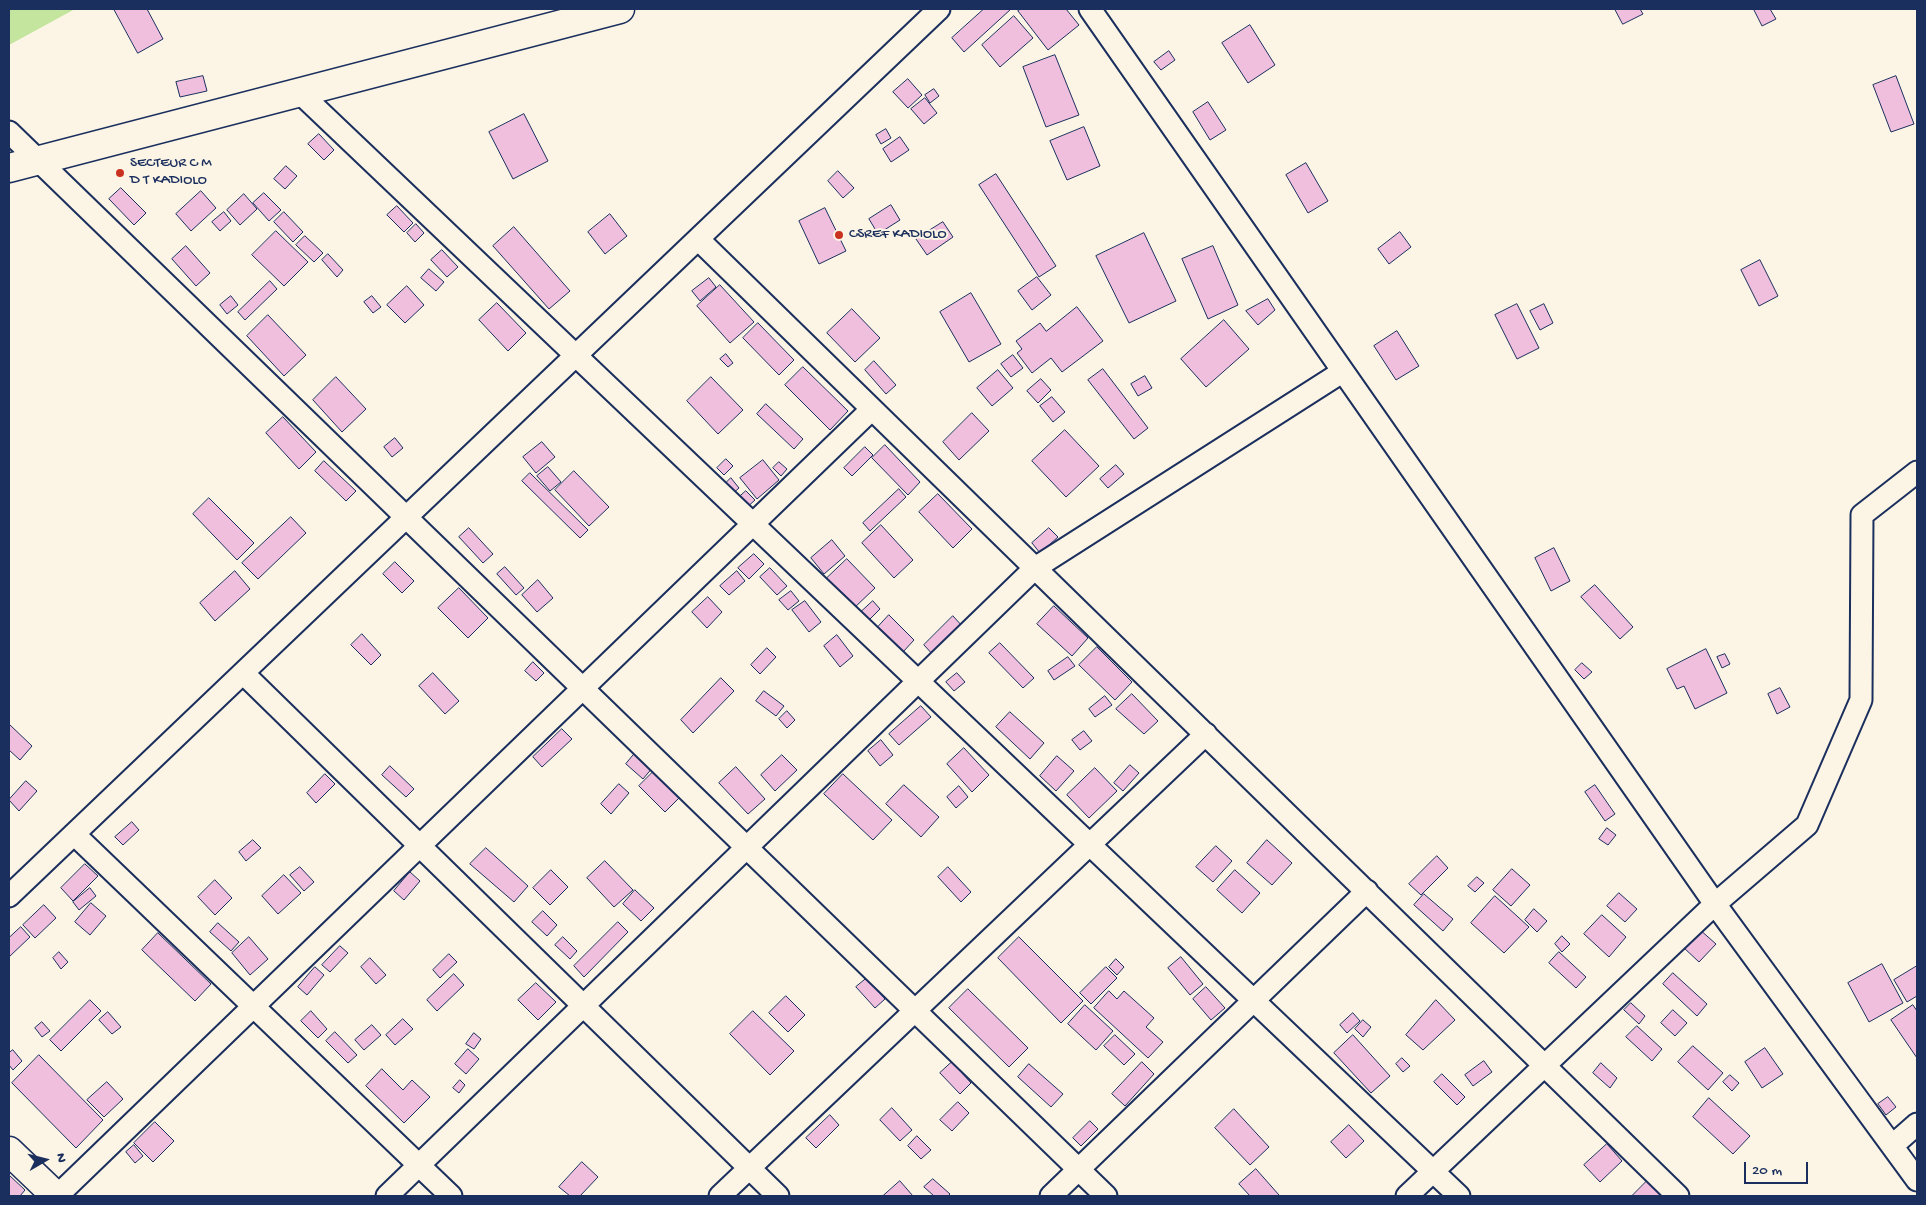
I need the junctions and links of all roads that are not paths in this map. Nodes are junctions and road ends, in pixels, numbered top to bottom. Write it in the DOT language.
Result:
graph roads {
  1 [pos="620,9"];
  2 [pos="939,9"];
  3 [pos="1090,9"];
  4 [pos="587,13"];
  5 [pos="299,92"];
  6 [pos="9,132"];
  7 [pos="37,160"];
  8 [pos="9,168"];
  9 [pos="698,239"];
  10 [pos="576,355"];
  11 [pos="1342,372"];
  12 [pos="872,409"];
  13 [pos="1917,472"];
  14 [pos="406,518"];
  15 [pos="753,524"];
  16 [pos="1035,568"];
  17 [pos="243,673"];
  18 [pos="918,681"];
  19 [pos="583,689"];
  20 [pos="1206,734"];
  21 [pos="74,834"];
  22 [pos="1090,844"];
  23 [pos="420,846"];
  24 [pos="746,847"];
  25 [pos="1367,891"];
  26 [pos="9,896"];
  27 [pos="1715,904"];
  28 [pos="1253,1000"];
  29 [pos="254,1006"];
  30 [pos="583,1006"];
  31 [pos="915,1011"];
  32 [pos="1544,1066"];
  33 [pos="1917,1124"];
  34 [pos="1892,1146"];
  35 [pos="9,1152"];
  36 [pos="419,1165"];
  37 [pos="749,1168"];
  38 [pos="1079,1169"];
  39 [pos="1433,1171"];
  40 [pos="1917,1180"];
  41 [pos="56,1196"];
  42 [pos="387,1196"];
  43 [pos="451,1196"];
  44 [pos="720,1196"];
  45 [pos="778,1196"];
  46 [pos="1051,1196"];
  47 [pos="1106,1196"];
  48 [pos="1407,1196"];
  49 [pos="1459,1196"];
  50 [pos="1678,1196"];
  1 -- 4 [label="street"];
  2 -- 9 [label="street"];
  3 -- 11 [label="street"];
  4 -- 5 [label="street"];
  5 -- 7 [label="street"];
  5 -- 10 [label="street"];
  6 -- 7 [label="street"];
  7 -- 8 [label="street"];
  7 -- 14 [label="street"];
  9 -- 10 [label="street"];
  9 -- 12 [label="street"];
  10 -- 14 [label="street"];
  10 -- 15 [label="street"];
  11 -- 16 [label="street"];
  11 -- 27 [label="street"];
  12 -- 15 [label="street"];
  12 -- 16 [label="street"];
  13 -- 27 [label="street"];
  14 -- 17 [label="street"];
  14 -- 19 [label="street"];
  15 -- 18 [label="street"];
  15 -- 19 [label="street"];
  16 -- 18 [label="street"];
  16 -- 20 [label="street"];
  17 -- 21 [label="street"];
  17 -- 23 [label="street"];
  18 -- 22 [label="street"];
  18 -- 24 [label="street"];
  19 -- 23 [label="street"];
  19 -- 24 [label="street"];
  20 -- 22 [label="street"];
  20 -- 25 [label="street"];
  21 -- 26 [label="street"];
  21 -- 29 [label="street"];
  22 -- 28 [label="street"];
  22 -- 31 [label="street"];
  23 -- 29 [label="street"];
  23 -- 30 [label="street"];
  24 -- 30 [label="street"];
  24 -- 31 [label="street"];
  25 -- 28 [label="street"];
  25 -- 32 [label="street"];
  27 -- 32 [label="street"];
  27 -- 34 [label="street"];
  28 -- 38 [label="street"];
  28 -- 39 [label="street"];
  29 -- 36 [label="street"];
  29 -- 41 [label="street"];
  30 -- 36 [label="street"];
  30 -- 37 [label="street"];
  31 -- 37 [label="street"];
  31 -- 38 [label="street"];
  32 -- 39 [label="street"];
  32 -- 50 [label="street"];
  33 -- 34 [label="street"];
  34 -- 40 [label="street"];
  35 -- 41 [label="street"];
  36 -- 42 [label="street"];
  36 -- 43 [label="street"];
  37 -- 44 [label="street"];
  37 -- 45 [label="street"];
  38 -- 46 [label="street"];
  38 -- 47 [label="street"];
  39 -- 48 [label="street"];
  39 -- 49 [label="street"];
}
